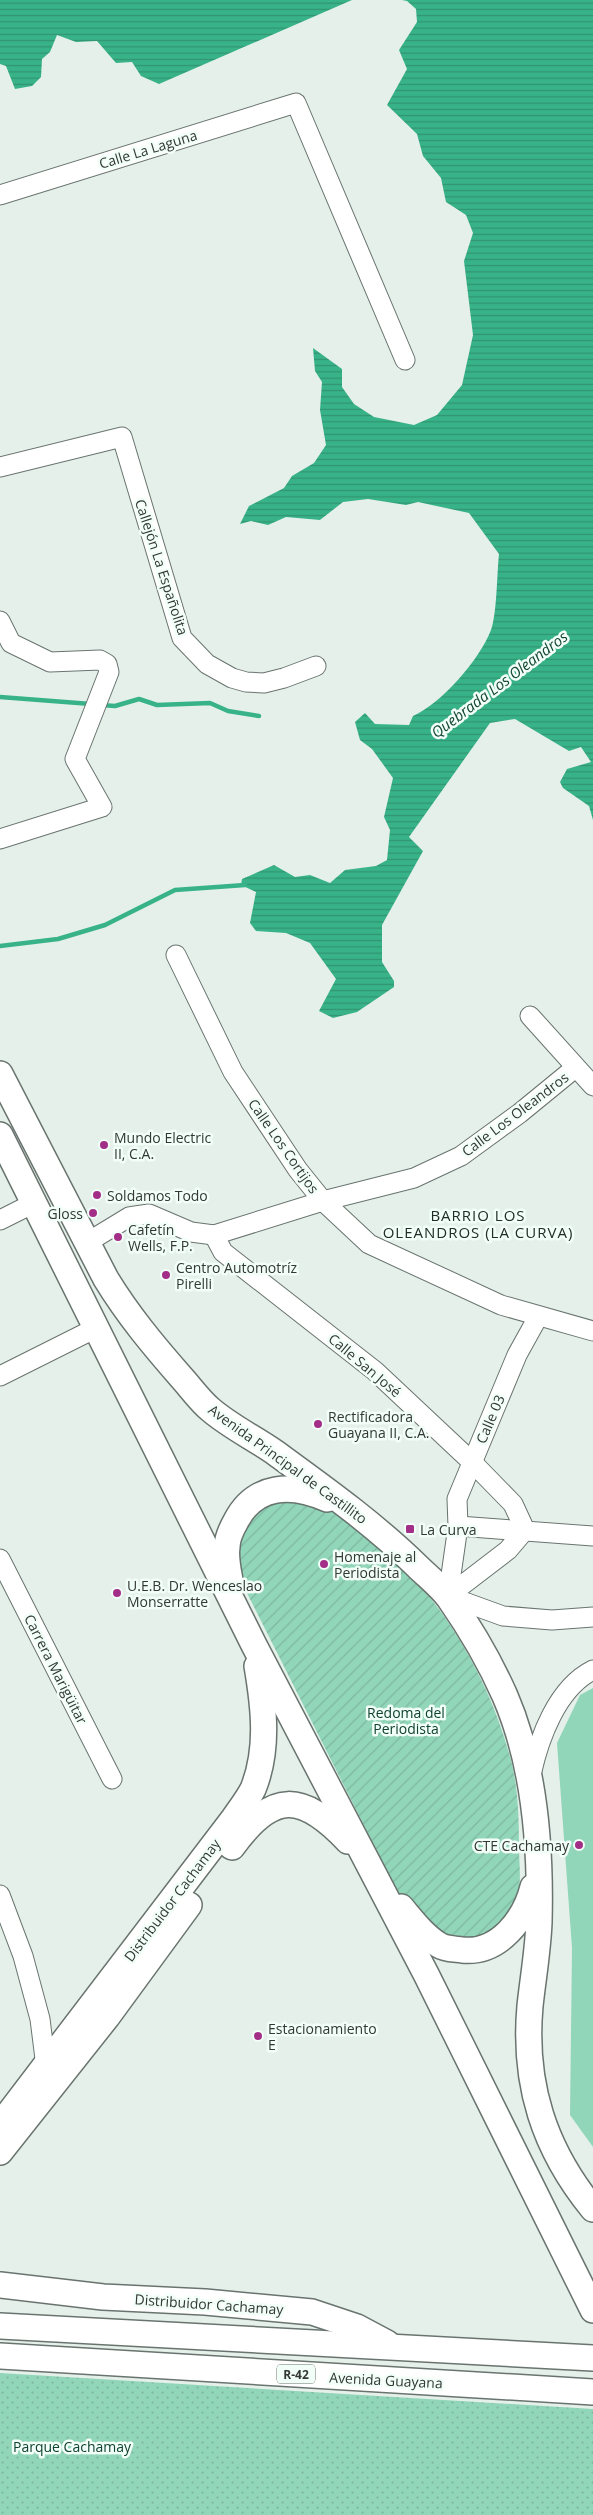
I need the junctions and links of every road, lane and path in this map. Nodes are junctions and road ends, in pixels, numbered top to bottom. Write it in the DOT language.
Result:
graph roads {
  1 [pos="0,195"];
  2 [pos="405,360"];
  3 [pos="0,467"];
  4 [pos="0,621"];
  5 [pos="316,666"];
  6 [pos="0,839"];
  7 [pos="176,954"];
  8 [pos="530,1016"];
  9 [pos="575,1068"];
  10 [pos="0,1074"];
  11 [pos="593,1086"];
  12 [pos="0,1135"];
  13 [pos="323,1201"];
  14 [pos="34,1203"];
  15 [pos="0,1220"];
  16 [pos="214,1235"];
  17 [pos="88,1242"];
  18 [pos="538,1317"];
  19 [pos="96,1328"];
  20 [pos="593,1331"];
  21 [pos="0,1376"];
  22 [pos="472,1462"];
  23 [pos="353,1510"];
  24 [pos="458,1526"];
  25 [pos="525,1530"];
  26 [pos="593,1536"];
  27 [pos="0,1558"];
  28 [pos="448,1596"];
  29 [pos="593,1618"];
  30 [pos="254,1645"];
  31 [pos="593,1670"];
  32 [pos="112,1779"];
  33 [pos="530,1781"];
  34 [pos="364,1859"];
  35 [pos="540,1862"];
  36 [pos="0,1895"];
  37 [pos="46,2067"];
  38 [pos="0,2125"];
  39 [pos="0,2152"];
  40 [pos="593,2209"];
  41 [pos="5,2285"];
  42 [pos="593,2310"];
  43 [pos="0,2326"];
  44 [pos="396,2347"];
  45 [pos="0,2356"];
  46 [pos="593,2358"];
  47 [pos="593,2392"];
  1 -- 2 [label="street, Calle La Laguna"];
  3 -- 5 [label="street, Callejón La Españolita"];
  4 -- 6 [label="street"];
  7 -- 13 [label="street, Calle Los Cortijos"];
  8 -- 9 [label="street, Calle Los Oleandros"];
  9 -- 11 [label="street, Calle Los Oleandros"];
  9 -- 13 [label="street, Calle Los Oleandros"];
  10 -- 17 [label="main road, Avenida Principal de Castillito"];
  12 -- 14 [label="main road"];
  13 -- 16 [label="street, Calle Los Oleandros"];
  13 -- 18 [label="street, Calle Los Cortijos"];
  14 -- 15 [label="street"];
  14 -- 19 [label="main road"];
  16 -- 17 [label="street, Calle Los Oleandros"];
  16 -- 22 [label="street, Calle San José"];
  17 -- 23 [label="main road, Avenida Principal de Castillito"];
  18 -- 20 [label="street, Calle Los Cortijos"];
  18 -- 22 [label="street, Calle 03"];
  19 -- 21 [label="street"];
  19 -- 30 [label="main road"];
  22 -- 24 [label="street, Calle 03"];
  22 -- 25 [label="street, Calle San José"];
  23 -- 28 [label="main road, Avenida Principal de Castillito"];
  23 -- 30 [label="main road"];
  24 -- 25 [label="street"];
  24 -- 28 [label="street, Calle 03"];
  25 -- 26 [label="street"];
  25 -- 28 [label="street"];
  27 -- 32 [label="street, Carrera Marigüitar"];
  28 -- 29 [label="street"];
  28 -- 33 [label="main road, Avenida Principal de Castillito"];
  30 -- 34 [label="main road"];
  30 -- 37 [label="main road, Distribuidor Cachamay"];
  31 -- 33 [label="street"];
  33 -- 35 [label="main road, Avenida Principal de Castillito"];
  34 -- 35 [label="main road"];
  34 -- 39 [label="main road, Distribuidor Cachamay"];
  34 -- 42 [label="main road"];
  35 -- 40 [label="main road"];
  36 -- 37 [label="street"];
  37 -- 38 [label="main road, Distribuidor Cachamay"];
  41 -- 44 [label="main road, Distribuidor Cachamay"];
  43 -- 44 [label="main road"];
  44 -- 46 [label="main road"];
  45 -- 47 [label="main road, Avenida Guayana / R-42"];
}
